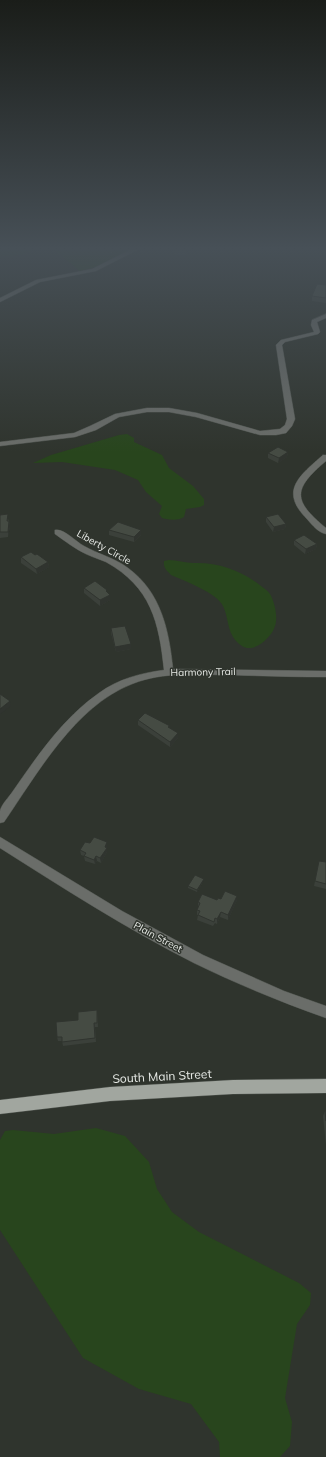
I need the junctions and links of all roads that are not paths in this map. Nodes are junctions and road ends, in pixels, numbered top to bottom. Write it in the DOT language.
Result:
graph roads {
  1 [pos="326,316"];
  2 [pos="0,444"];
  3 [pos="326,457"];
  4 [pos="58,532"];
  5 [pos="326,532"];
  6 [pos="169,671"];
  7 [pos="326,674"];
  8 [pos="0,819"];
  9 [pos="0,842"];
  10 [pos="326,1012"];
  11 [pos="326,1086"];
  12 [pos="0,1107"];
  1 -- 2 [label="street"];
  3 -- 5 [label="street"];
  4 -- 6 [label="street, Liberty Circle"];
  6 -- 7 [label="street, Harmony Trail"];
  6 -- 8 [label="street, Harmony Trail"];
  9 -- 10 [label="street, Plain Street"];
  11 -- 12 [label="main road, South Main Street"];
}
